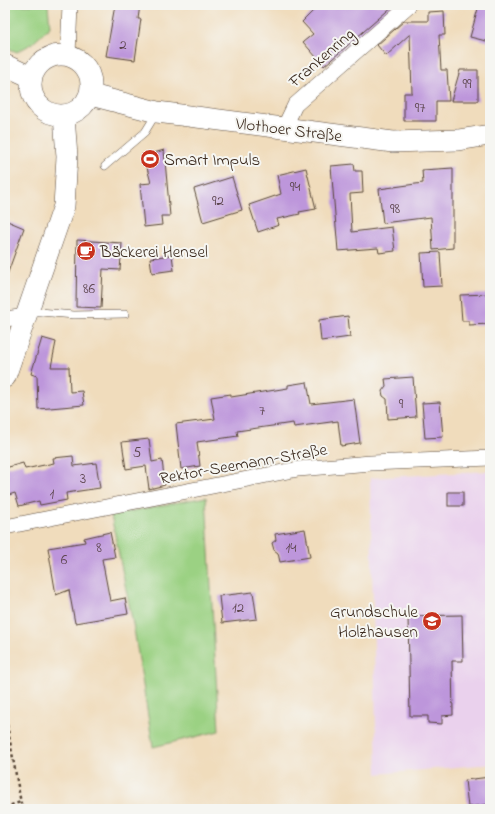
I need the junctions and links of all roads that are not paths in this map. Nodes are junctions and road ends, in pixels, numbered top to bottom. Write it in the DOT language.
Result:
graph roads {
  1 [pos="70,5"];
  2 [pos="409,5"];
  3 [pos="68,55"];
  4 [pos="5,65"];
  5 [pos="31,77"];
  6 [pos="91,95"];
  7 [pos="157,112"];
  8 [pos="64,116"];
  9 [pos="284,128"];
  10 [pos="490,134"];
  11 [pos="105,166"];
  12 [pos="28,314"];
  13 [pos="125,314"];
  14 [pos="5,319"];
  15 [pos="5,378"];
  16 [pos="490,458"];
  17 [pos="5,527"];
  1 -- 3 [label="street"];
  2 -- 9 [label="street, Frankenring"];
  3 -- 5 [label="street"];
  3 -- 6 [label="street"];
  4 -- 5 [label="street"];
  5 -- 8 [label="street"];
  6 -- 7 [label="street, Vlothoer Straße"];
  6 -- 8 [label="street"];
  7 -- 9 [label="street, Vlothoer Straße"];
  7 -- 11 [label="lane"];
  8 -- 12 [label="street"];
  9 -- 10 [label="street, Vlothoer Straße"];
  12 -- 13 [label="lane"];
  12 -- 14 [label="street"];
  12 -- 15 [label="street"];
  16 -- 17 [label="street, Rektor-Seemann-Straße"];
}
